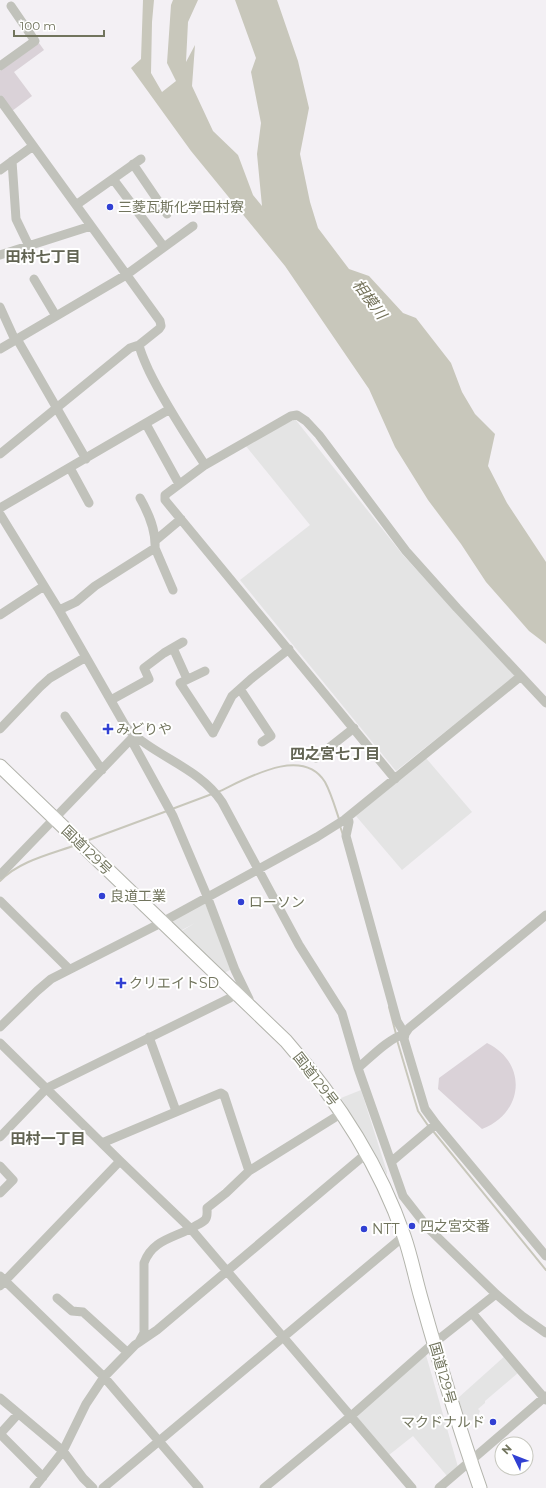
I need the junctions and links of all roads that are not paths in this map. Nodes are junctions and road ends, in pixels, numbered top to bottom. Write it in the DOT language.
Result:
graph roads {
  1 [pos="11,6"];
  2 [pos="43,35"];
  3 [pos="35,41"];
  4 [pos="0,66"];
  5 [pos="0,100"];
  6 [pos="33,146"];
  7 [pos="12,161"];
  8 [pos="0,170"];
  9 [pos="114,179"];
  10 [pos="76,205"];
  11 [pos="167,214"];
  12 [pos="91,226"];
  13 [pos="193,226"];
  14 [pos="28,246"];
  15 [pos="164,246"];
  16 [pos="0,255"];
  17 [pos="126,275"];
  18 [pos="34,279"];
  19 [pos="0,307"];
  20 [pos="56,316"];
  21 [pos="16,340"];
  22 [pos="139,345"];
  23 [pos="0,349"];
  24 [pos="57,407"];
  25 [pos="170,410"];
  26 [pos="146,424"];
  27 [pos="0,454"];
  28 [pos="86,459"];
  29 [pos="205,464"];
  30 [pos="70,468"];
  31 [pos="179,484"];
  32 [pos="140,498"];
  33 [pos="89,503"];
  34 [pos="0,508"];
  35 [pos="0,514"];
  36 [pos="181,519"];
  37 [pos="155,544"];
  38 [pos="44,586"];
  39 [pos="173,590"];
  40 [pos="59,610"];
  41 [pos="0,615"];
  42 [pos="183,642"];
  43 [pos="173,648"];
  44 [pos="289,649"];
  45 [pos="86,657"];
  46 [pos="204,671"];
  47 [pos="521,676"];
  48 [pos="187,678"];
  49 [pos="240,689"];
  50 [pos="111,700"];
  51 [pos="546,703"];
  52 [pos="65,716"];
  53 [pos="0,728"];
  54 [pos="354,728"];
  55 [pos="134,736"];
  56 [pos="262,742"];
  57 [pos="316,758"];
  58 [pos="0,766"];
  59 [pos="102,770"];
  60 [pos="0,776"];
  61 [pos="395,778"];
  62 [pos="346,818"];
  63 [pos="52,821"];
  64 [pos="259,868"];
  65 [pos="0,875"];
  66 [pos="207,896"];
  67 [pos="0,901"];
  68 [pos="546,915"];
  69 [pos="158,924"];
  70 [pos="69,969"];
  71 [pos="235,970"];
  72 [pos="220,978"];
  73 [pos="234,989"];
  74 [pos="0,1028"];
  75 [pos="398,1036"];
  76 [pos="149,1037"];
  77 [pos="0,1043"];
  78 [pos="358,1068"];
  79 [pos="47,1088"];
  80 [pos="176,1111"];
  81 [pos="339,1114"];
  82 [pos="436,1124"];
  83 [pos="0,1137"];
  84 [pos="102,1143"];
  85 [pos="364,1156"];
  86 [pos="120,1161"];
  87 [pos="392,1162"];
  88 [pos="0,1166"];
  89 [pos="249,1171"];
  90 [pos="0,1193"];
  91 [pos="403,1196"];
  92 [pos="387,1203"];
  93 [pos="191,1229"];
  94 [pos="398,1241"];
  95 [pos="546,1256"];
  96 [pos="228,1270"];
  97 [pos="2,1281"];
  98 [pos="496,1294"];
  99 [pos="56,1298"];
  100 [pos="472,1313"];
  101 [pos="546,1333"];
  102 [pos="283,1337"];
  103 [pos="139,1342"];
  104 [pos="432,1345"];
  105 [pos="128,1352"];
  106 [pos="104,1377"];
  107 [pos="0,1398"];
  108 [pos="545,1398"];
  109 [pos="18,1414"];
  110 [pos="351,1416"];
  111 [pos="0,1434"];
  112 [pos="159,1442"];
  113 [pos="63,1451"];
  114 [pos="468,1463"];
  115 [pos="43,1477"];
  116 [pos="109,1486"];
  117 [pos="34,1488"];
  118 [pos="93,1488"];
  119 [pos="199,1488"];
  120 [pos="264,1488"];
  121 [pos="412,1488"];
  122 [pos="438,1488"];
  123 [pos="474,1488"];
  124 [pos="480,1488"];
  1 -- 3 [label="street"];
  2 -- 3 [label="street"];
  3 -- 4 [label="street"];
  5 -- 6 [label="street"];
  6 -- 7 [label="street"];
  6 -- 10 [label="street"];
  7 -- 8 [label="street"];
  7 -- 14 [label="street"];
  9 -- 10 [label="street"];
  9 -- 11 [label="street"];
  9 -- 15 [label="street"];
  10 -- 12 [label="street"];
  12 -- 14 [label="street"];
  12 -- 17 [label="street"];
  13 -- 15 [label="street"];
  14 -- 16 [label="street"];
  15 -- 17 [label="street"];
  17 -- 20 [label="street"];
  17 -- 22 [label="street"];
  18 -- 20 [label="street"];
  19 -- 21 [label="street"];
  20 -- 21 [label="street"];
  21 -- 23 [label="street"];
  21 -- 24 [label="street"];
  22 -- 24 [label="street"];
  22 -- 25 [label="street"];
  24 -- 27 [label="street"];
  24 -- 28 [label="street"];
  25 -- 26 [label="street"];
  25 -- 29 [label="street"];
  26 -- 28 [label="street"];
  26 -- 31 [label="street"];
  28 -- 30 [label="street"];
  29 -- 31 [label="street"];
  29 -- 47 [label="street"];
  30 -- 33 [label="street"];
  30 -- 34 [label="street"];
  31 -- 36 [label="street"];
  32 -- 37 [label="street"];
  35 -- 38 [label="street"];
  36 -- 37 [label="street"];
  36 -- 44 [label="street"];
  37 -- 39 [label="street"];
  37 -- 40 [label="street"];
  38 -- 40 [label="street"];
  38 -- 41 [label="street"];
  40 -- 45 [label="street"];
  42 -- 43 [label="street"];
  43 -- 48 [label="street"];
  43 -- 50 [label="street"];
  44 -- 49 [label="street"];
  44 -- 54 [label="street"];
  45 -- 50 [label="street"];
  45 -- 53 [label="street"];
  46 -- 48 [label="street"];
  47 -- 51 [label="street"];
  47 -- 61 [label="street"];
  48 -- 49 [label="street"];
  49 -- 56 [label="street"];
  50 -- 55 [label="street"];
  52 -- 59 [label="street"];
  54 -- 57 [label="street"];
  54 -- 61 [label="street"];
  55 -- 59 [label="street"];
  55 -- 64 [label="street"];
  55 -- 66 [label="street"];
  58 -- 63 [label="highway, 国道129号"];
  59 -- 63 [label="street"];
  60 -- 63 [label="highway, 国道129号"];
  61 -- 62 [label="street"];
  62 -- 64 [label="street"];
  62 -- 75 [label="street"];
  63 -- 65 [label="street"];
  63 -- 69 [label="highway, 国道129号"];
  64 -- 66 [label="street"];
  64 -- 78 [label="street"];
  66 -- 69 [label="street"];
  66 -- 71 [label="street"];
  67 -- 70 [label="street"];
  68 -- 75 [label="street"];
  69 -- 70 [label="street"];
  69 -- 72 [label="highway, 国道129号"];
  69 -- 73 [label="highway, 国道129号"];
  70 -- 74 [label="street"];
  71 -- 72 [label="street"];
  71 -- 73 [label="street"];
  72 -- 73 [label="highway, 国道129号"];
  73 -- 76 [label="street"];
  73 -- 81 [label="highway, 国道129号"];
  73 -- 81 [label="highway, 国道129号"];
  75 -- 78 [label="street"];
  75 -- 82 [label="street"];
  76 -- 79 [label="street"];
  76 -- 80 [label="street"];
  77 -- 79 [label="street"];
  78 -- 87 [label="street"];
  79 -- 83 [label="street"];
  79 -- 84 [label="street"];
  80 -- 84 [label="street"];
  80 -- 89 [label="street"];
  81 -- 85 [label="highway, 国道129号"];
  81 -- 89 [label="street"];
  82 -- 87 [label="street"];
  82 -- 95 [label="street"];
  84 -- 86 [label="street"];
  85 -- 92 [label="highway, 国道129号"];
  85 -- 96 [label="street"];
  86 -- 93 [label="street"];
  86 -- 97 [label="street"];
  87 -- 91 [label="street"];
  88 -- 90 [label="street"];
  89 -- 93 [label="street"];
  91 -- 92 [label="street"];
  91 -- 98 [label="street"];
  92 -- 94 [label="highway, 国道129号"];
  92 -- 104 [label="highway, 国道129号"];
  93 -- 96 [label="street"];
  93 -- 103 [label="street"];
  94 -- 102 [label="street"];
  94 -- 104 [label="highway, 国道129号"];
  96 -- 102 [label="street"];
  96 -- 103 [label="street"];
  97 -- 106 [label="street"];
  98 -- 100 [label="street"];
  98 -- 101 [label="street"];
  99 -- 105 [label="street"];
  100 -- 104 [label="street"];
  100 -- 108 [label="street"];
  102 -- 110 [label="street"];
  102 -- 112 [label="street"];
  103 -- 105 [label="street"];
  104 -- 110 [label="street"];
  104 -- 114 [label="highway, 国道129号"];
  105 -- 106 [label="street"];
  106 -- 112 [label="street"];
  106 -- 113 [label="street"];
  107 -- 109 [label="street"];
  108 -- 114 [label="street"];
  109 -- 111 [label="street"];
  109 -- 113 [label="street"];
  110 -- 120 [label="street"];
  110 -- 121 [label="street"];
  111 -- 115 [label="street"];
  112 -- 116 [label="street"];
  112 -- 119 [label="street"];
  113 -- 115 [label="street"];
  113 -- 118 [label="street"];
  114 -- 122 [label="street"];
  114 -- 123 [label="highway, 国道129号"];
  114 -- 124 [label="highway, 国道129号"];
  115 -- 117 [label="street"];
}
